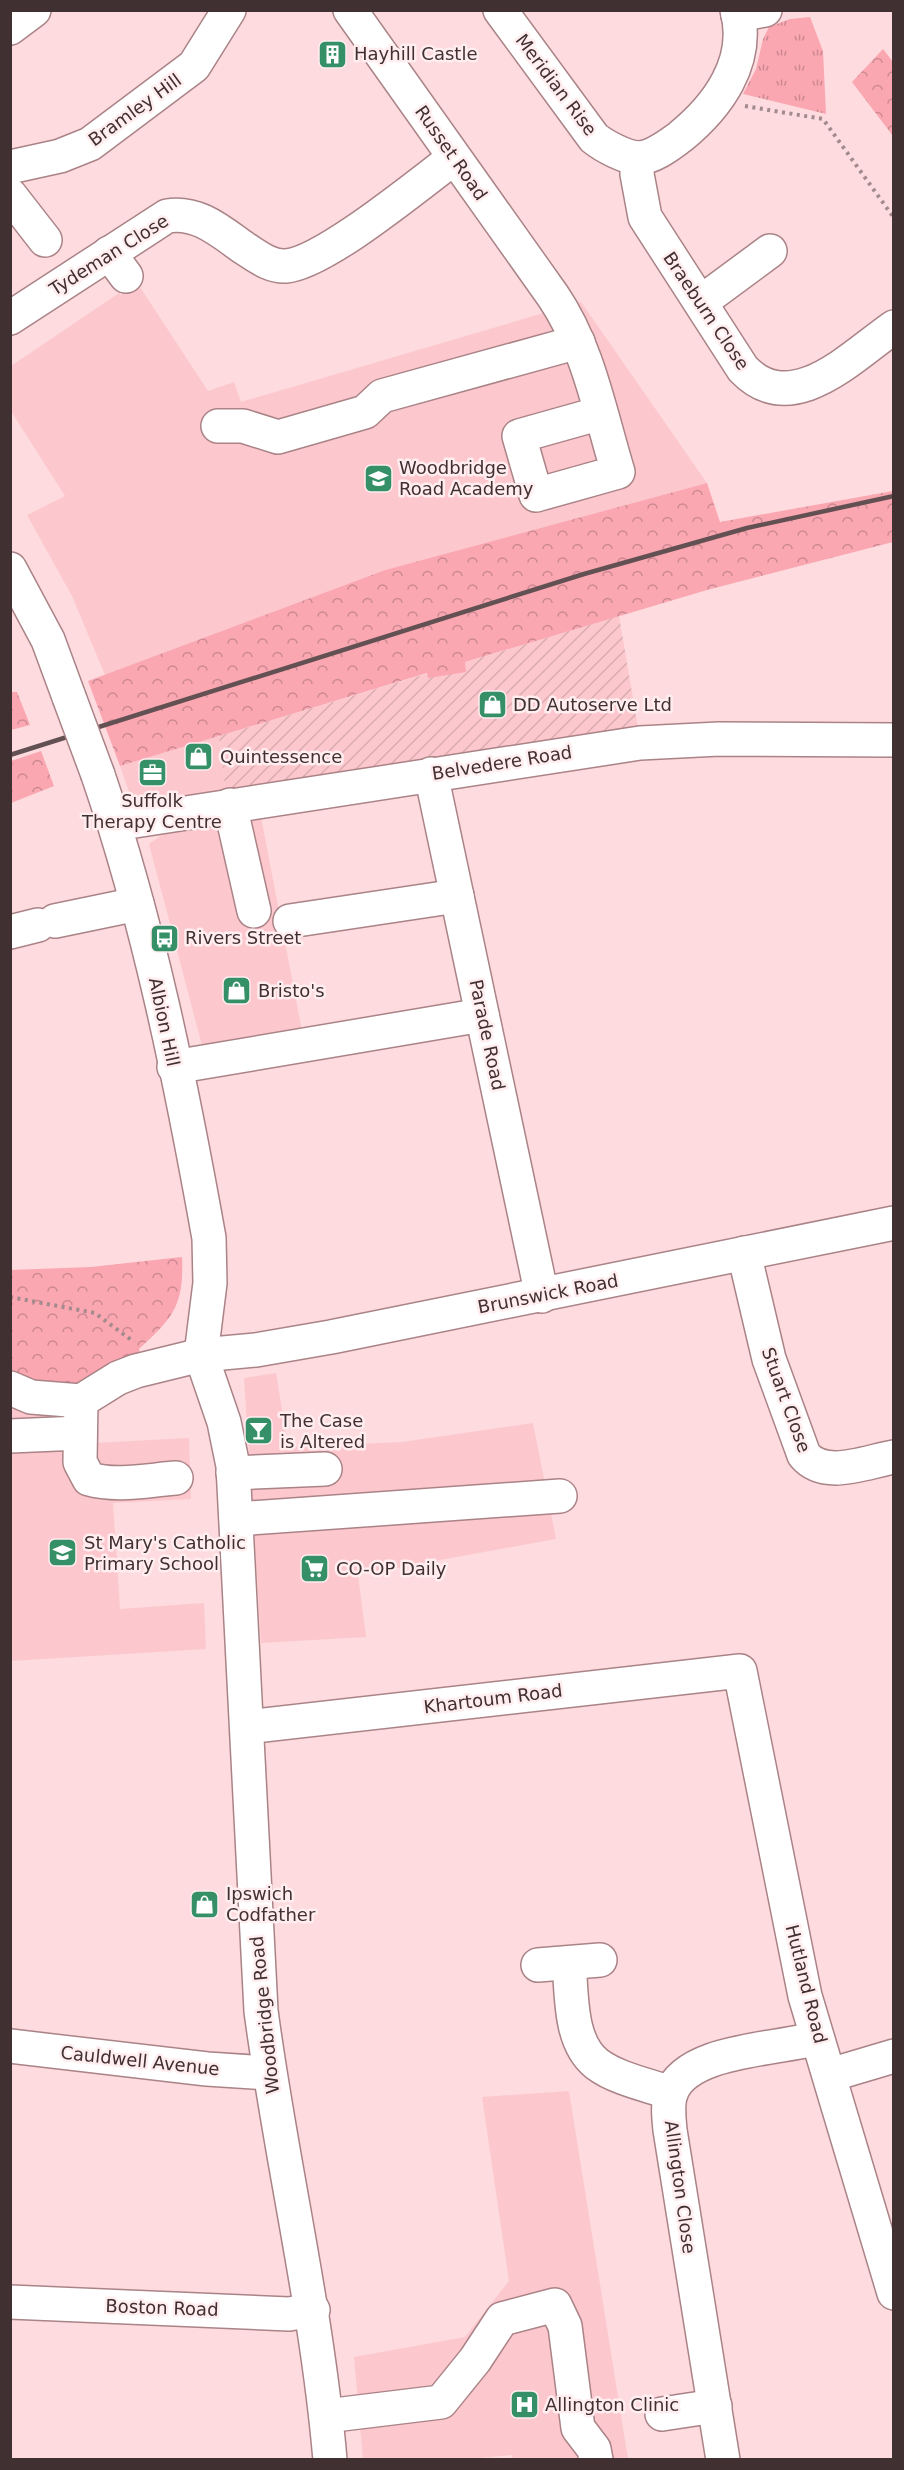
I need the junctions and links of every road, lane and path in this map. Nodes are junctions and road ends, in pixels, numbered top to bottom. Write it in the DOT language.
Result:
graph roads {
  1 [pos="34,10"];
  2 [pos="229,10"];
  3 [pos="350,10"];
  4 [pos="500,10"];
  5 [pos="747,12"];
  6 [pos="10,28"];
  7 [pos="741,105"];
  8 [pos="454,158"];
  9 [pos="638,158"];
  10 [pos="10,167"];
  11 [pos="10,195"];
  12 [pos="894,218"];
  13 [pos="45,240"];
  14 [pos="770,251"];
  15 [pos="700,302"];
  16 [pos="10,318"];
  17 [pos="894,327"];
  18 [pos="578,342"];
  19 [pos="601,413"];
  20 [pos="218,426"];
  21 [pos="15,589"];
  22 [pos="894,740"];
  23 [pos="431,774"];
  24 [pos="230,805"];
  25 [pos="115,824"];
  26 [pos="457,896"];
  27 [pos="137,904"];
  28 [pos="254,911"];
  29 [pos="290,921"];
  30 [pos="34,926"];
  31 [pos="482,1014"];
  32 [pos="174,1067"];
  33 [pos="894,1223"];
  34 [pos="744,1253"];
  35 [pos="542,1296"];
  36 [pos="10,1297"];
  37 [pos="201,1355"];
  38 [pos="160,1365"];
  39 [pos="10,1388"];
  40 [pos="80,1417"];
  41 [pos="10,1436"];
  42 [pos="894,1457"];
  43 [pos="325,1469"];
  44 [pos="233,1473"];
  45 [pos="176,1478"];
  46 [pos="560,1496"];
  47 [pos="237,1519"];
  48 [pos="740,1671"];
  49 [pos="246,1727"];
  50 [pos="569,1963"];
  51 [pos="817,2038"];
  52 [pos="10,2046"];
  53 [pos="894,2056"];
  54 [pos="269,2073"];
  55 [pos="830,2075"];
  56 [pos="671,2093"];
  57 [pos="892,2280"];
  58 [pos="10,2302"];
  59 [pos="313,2310"];
  60 [pos="715,2406"];
  61 [pos="662,2414"];
  62 [pos="326,2416"];
  63 [pos="330,2460"];
  64 [pos="596,2460"];
  65 [pos="723,2460"];
  1 -- 6 [label="street"];
  2 -- 10 [label="street, Bramley Hill"];
  3 -- 8 [label="street, Russet Road"];
  4 -- 9 [label="street, Meridian Rise"];
  5 -- 9 [label="street"];
  7 -- 12 [label="path"];
  8 -- 16 [label="street, Tydeman Close"];
  8 -- 18 [label="street, Russet Road"];
  9 -- 15 [label="street, Braeburn Close"];
  11 -- 13 [label="street"];
  14 -- 15 [label="street"];
  15 -- 17 [label="street, Braeburn Close"];
  18 -- 19 [label="street, Russet Road"];
  18 -- 20 [label="street"];
  21 -- 25 [label="street, Albion Hill, bridge"];
  22 -- 23 [label="street, Belvedere Road"];
  23 -- 24 [label="street, Belvedere Road"];
  23 -- 26 [label="street, Parade Road"];
  24 -- 25 [label="street, Belvedere Road"];
  24 -- 28 [label="street"];
  25 -- 27 [label="street, Albion Hill"];
  26 -- 29 [label="street"];
  26 -- 31 [label="street, Parade Road"];
  27 -- 30 [label="street"];
  27 -- 32 [label="street, Albion Hill"];
  31 -- 32 [label="street"];
  31 -- 35 [label="street, Parade Road"];
  32 -- 37 [label="street, Albion Hill"];
  33 -- 34 [label="street, Brunswick Road"];
  34 -- 35 [label="street, Brunswick Road"];
  34 -- 42 [label="street, Stuart Close"];
  35 -- 37 [label="street, Brunswick Road"];
  36 -- 38 [label="path"];
  37 -- 38 [label="street, Brunswick Road"];
  37 -- 44 [label="street, Woodbridge Road"];
  38 -- 40 [label="street, Brunswick Road"];
  39 -- 40 [label="street"];
  40 -- 41 [label="street"];
  40 -- 45 [label="street"];
  43 -- 44 [label="street"];
  44 -- 47 [label="street, Woodbridge Road"];
  46 -- 47 [label="street"];
  47 -- 49 [label="street, Woodbridge Road"];
  48 -- 49 [label="street, Khartoum Road"];
  48 -- 51 [label="street, Hutland Road"];
  49 -- 54 [label="street, Woodbridge Road"];
  50 -- 56 [label="street"];
  51 -- 55 [label="street, Hutland Road"];
  51 -- 56 [label="street"];
  52 -- 54 [label="street, Cauldwell Avenue"];
  53 -- 55 [label="street"];
  54 -- 59 [label="street, Woodbridge Road"];
  55 -- 57 [label="street, Hutland Road"];
  56 -- 60 [label="street, Allington Close"];
  58 -- 59 [label="street, Boston Road"];
  59 -- 62 [label="street, Woodbridge Road"];
  60 -- 61 [label="street"];
  60 -- 65 [label="street, Allington Close"];
  62 -- 63 [label="street, Woodbridge Road"];
  62 -- 64 [label="street"];
}
